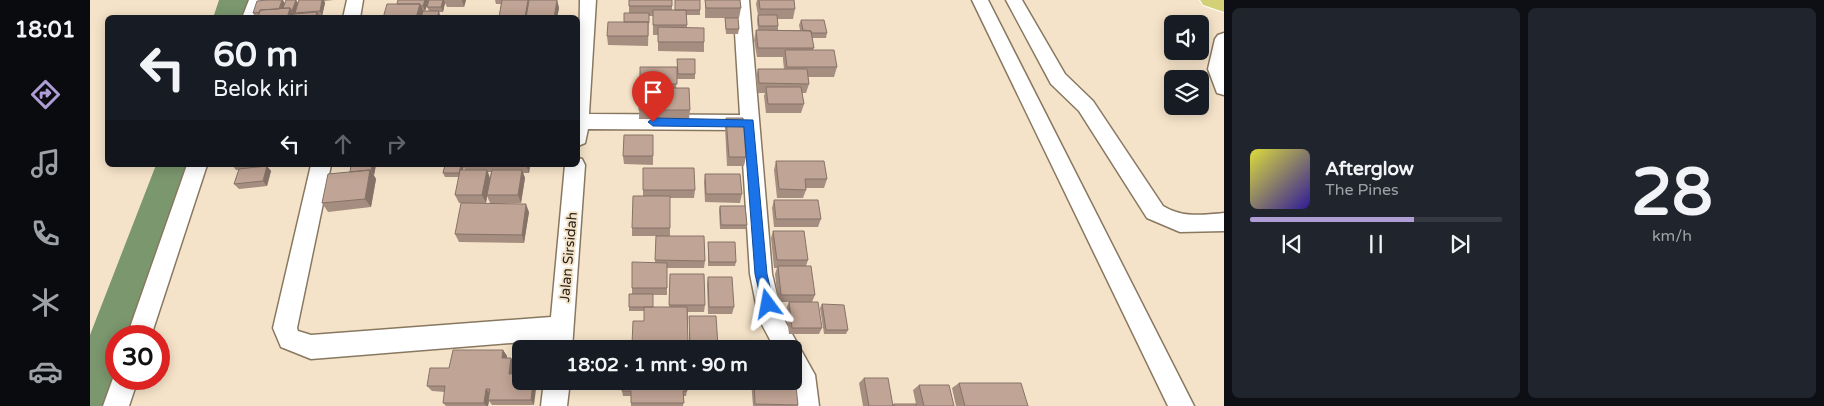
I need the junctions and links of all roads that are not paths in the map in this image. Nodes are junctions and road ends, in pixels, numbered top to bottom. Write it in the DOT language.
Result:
graph roads {
  1 [pos="257,0"];
  2 [pos="355,0"];
  3 [pos="588,0"];
  4 [pos="741,0"];
  5 [pos="980,0"];
  6 [pos="1014,0"];
  7 [pos="1211,0"];
  8 [pos="1224,5"];
  9 [pos="251,15"];
  10 [pos="352,15"];
  11 [pos="1224,39"];
  12 [pos="1224,88"];
  13 [pos="580,103"];
  14 [pos="749,123"];
  15 [pos="580,129"];
  16 [pos="196,167"];
  17 [pos="321,167"];
  18 [pos="575,167"];
  19 [pos="1224,222"];
  20 [pos="143,325"];
  21 [pos="561,338"];
  22 [pos="783,340"];
  23 [pos="802,375"];
  24 [pos="121,390"];
  25 [pos="556,390"];
  26 [pos="116,406"];
  27 [pos="554,406"];
  28 [pos="806,406"];
  29 [pos="1181,406"];
  1 -- 9 [label="street"];
  2 -- 10 [label="street"];
  3 -- 13 [label="street"];
  4 -- 14 [label="street"];
  5 -- 29 [label="street"];
  6 -- 19 [label="street"];
  7 -- 8 [label="highway"];
  11 -- 12 [label="street"];
  14 -- 15 [label="street"];
  14 -- 22 [label="street"];
  16 -- 20 [label="street"];
  17 -- 21 [label="street"];
  18 -- 21 [label="street, Jalan Sirsidah"];
  23 -- 28 [label="street"];
  24 -- 26 [label="street"];
  25 -- 27 [label="street"];
}
